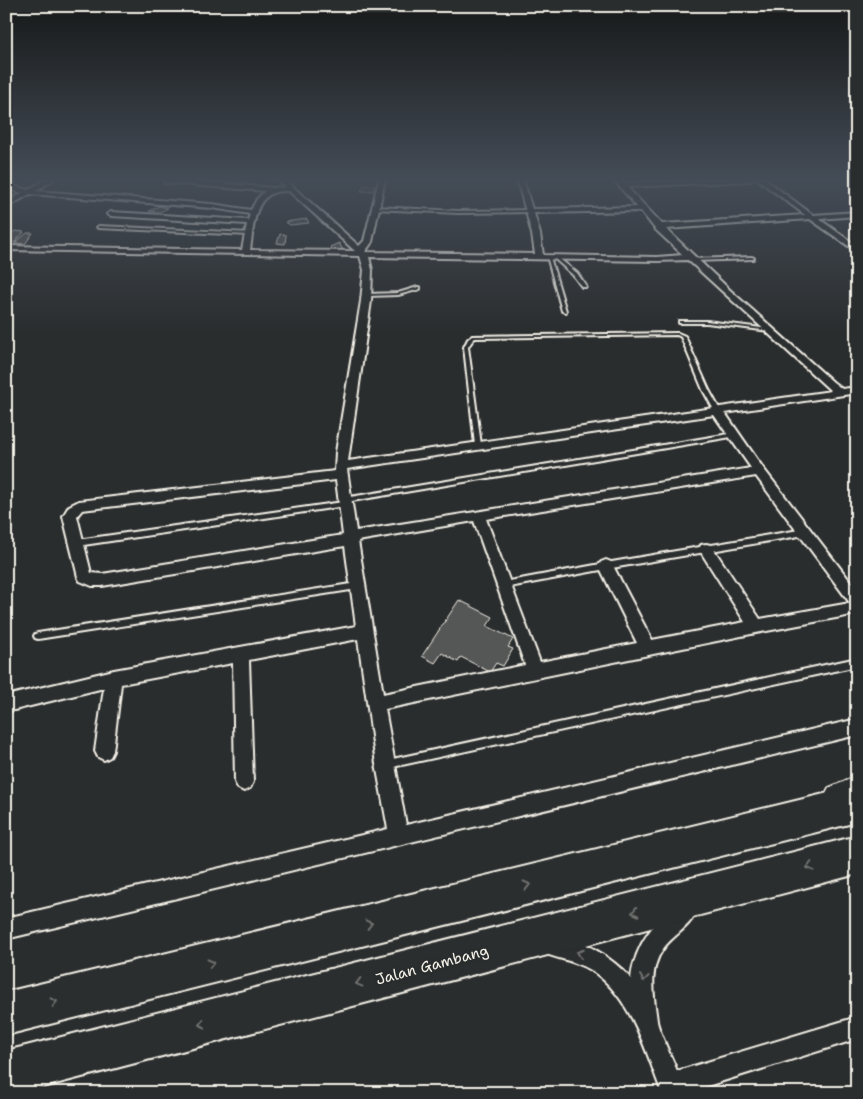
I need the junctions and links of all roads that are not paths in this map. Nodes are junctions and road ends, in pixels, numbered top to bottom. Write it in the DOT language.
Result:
graph roads {
  1 [pos="170,230"];
  2 [pos="251,230"];
  3 [pos="337,230"];
  4 [pos="371,230"];
  5 [pos="537,230"];
  6 [pos="662,230"];
  7 [pos="829,230"];
  8 [pos="250,234"];
  9 [pos="6,248"];
  10 [pos="857,250"];
  11 [pos="246,251"];
  12 [pos="361,253"];
  13 [pos="548,257"];
  14 [pos="691,258"];
  15 [pos="752,258"];
  16 [pos="584,286"];
  17 [pos="418,288"];
  18 [pos="367,295"];
  19 [pos="564,311"];
  20 [pos="681,322"];
  21 [pos="769,330"];
  22 [pos="857,390"];
  23 [pos="839,392"];
  24 [pos="717,410"];
  25 [pos="735,435"];
  26 [pos="478,445"];
  27 [pos="341,471"];
  28 [pos="759,471"];
  29 [pos="344,502"];
  30 [pos="478,515"];
  31 [pos="805,532"];
  32 [pos="350,538"];
  33 [pos="77,543"];
  34 [pos="706,549"];
  35 [pos="606,566"];
  36 [pos="357,586"];
  37 [pos="504,586"];
  38 [pos="857,601"];
  39 [pos="857,608"];
  40 [pos="756,626"];
  41 [pos="364,631"];
  42 [pos="38,636"];
  43 [pos="648,648"];
  44 [pos="241,654"];
  45 [pos="857,662"];
  46 [pos="536,670"];
  47 [pos="114,678"];
  48 [pos="376,703"];
  49 [pos="6,704"];
  50 [pos="857,727"];
  51 [pos="104,751"];
  52 [pos="385,764"];
  53 [pos="244,782"];
  54 [pos="857,785"];
  55 [pos="857,804"];
  56 [pos="857,814"];
  57 [pos="747,831"];
  58 [pos="399,837"];
  59 [pos="857,855"];
  60 [pos="716,891"];
  61 [pos="6,929"];
  62 [pos="526,940"];
  63 [pos="6,1014"];
  64 [pos="647,1024"];
  65 [pos="857,1028"];
  66 [pos="6,1074"];
  67 [pos="672,1089"];
  1 -- 8 [label="lane"];
  2 -- 8 [label="street"];
  3 -- 12 [label="street"];
  4 -- 12 [label="street"];
  5 -- 13 [label="street"];
  6 -- 14 [label="street"];
  7 -- 10 [label="street"];
  8 -- 11 [label="street"];
  9 -- 11 [label="street"];
  11 -- 12 [label="street"];
  12 -- 13 [label="street"];
  12 -- 18 [label="street"];
  13 -- 14 [label="street"];
  13 -- 16 [label="lane"];
  13 -- 19 [label="lane"];
  14 -- 15 [label="lane"];
  14 -- 21 [label="street"];
  17 -- 18 [label="lane"];
  18 -- 27 [label="street"];
  20 -- 21 [label="lane"];
  21 -- 23 [label="street"];
  22 -- 23 [label="street"];
  23 -- 24 [label="street"];
  24 -- 25 [label="street"];
  24 -- 26 [label="street"];
  24 -- 26 [label="lane"];
  25 -- 28 [label="street"];
  25 -- 29 [label="lane"];
  26 -- 27 [label="street"];
  27 -- 29 [label="street"];
  27 -- 33 [label="street"];
  28 -- 30 [label="street"];
  28 -- 31 [label="street"];
  29 -- 32 [label="street"];
  29 -- 33 [label="lane"];
  30 -- 32 [label="street"];
  30 -- 37 [label="street"];
  31 -- 34 [label="lane"];
  31 -- 38 [label="street"];
  32 -- 33 [label="street"];
  32 -- 36 [label="street"];
  34 -- 35 [label="lane"];
  34 -- 40 [label="street"];
  35 -- 37 [label="lane"];
  35 -- 43 [label="street"];
  36 -- 41 [label="street"];
  36 -- 42 [label="lane"];
  37 -- 46 [label="street"];
  39 -- 40 [label="street"];
  40 -- 43 [label="street"];
  41 -- 44 [label="street"];
  41 -- 48 [label="street"];
  43 -- 46 [label="street"];
  44 -- 47 [label="street"];
  44 -- 53 [label="street"];
  45 -- 52 [label="lane"];
  46 -- 48 [label="street"];
  47 -- 49 [label="street"];
  47 -- 51 [label="street"];
  48 -- 52 [label="street"];
  50 -- 58 [label="street"];
  52 -- 58 [label="street"];
  54 -- 57 [label="street"];
  55 -- 57 [label="highway"];
  56 -- 57 [label="highway"];
  63 -- 57 [label="highway, one-way"];
  58 -- 61 [label="street"];
  59 -- 60 [label="highway, Jalan Gambang, one-way"];
  60 -- 62 [label="highway, Jalan Gambang, one-way"];
  60 -- 64 [label="street, one-way"];
  64 -- 62 [label="street, one-way"];
  62 -- 66 [label="highway, Jalan Gambang, one-way"];
  64 -- 67 [label="street"];
  65 -- 67 [label="street"];
}
